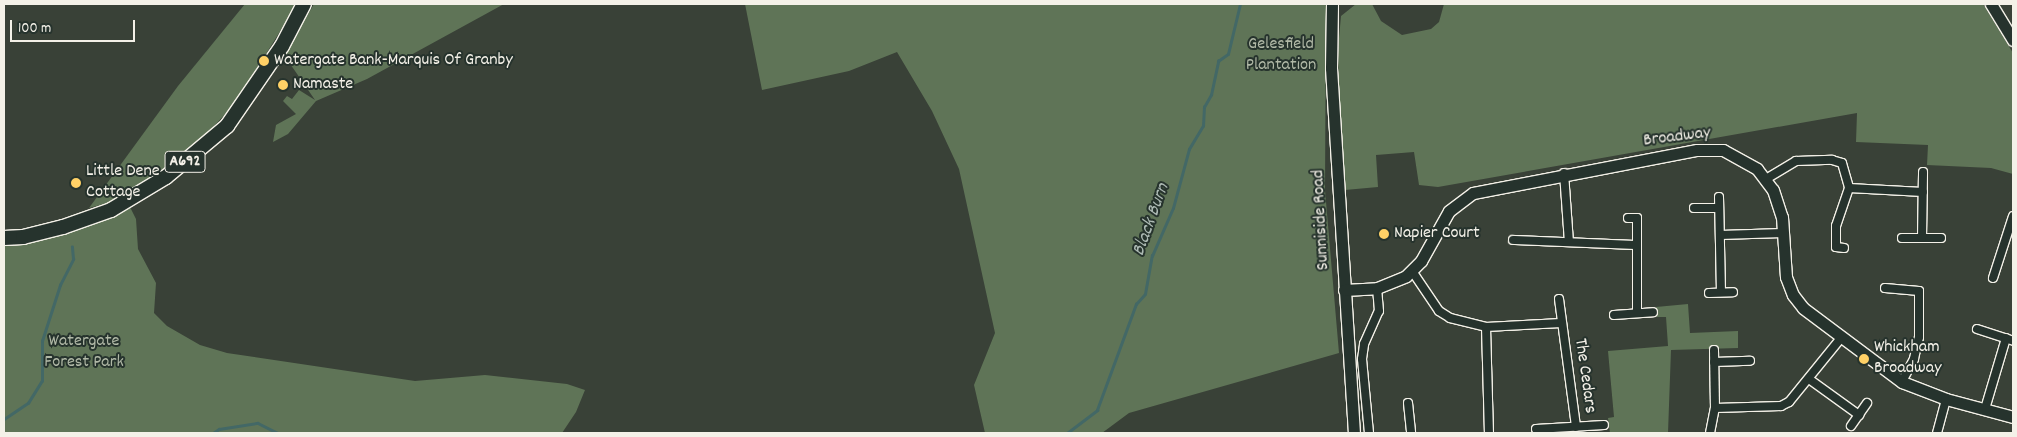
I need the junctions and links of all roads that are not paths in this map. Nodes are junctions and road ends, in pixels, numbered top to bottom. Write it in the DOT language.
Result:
graph roads {
  1 [pos="304,4"];
  2 [pos="1332,4"];
  3 [pos="1991,4"];
  4 [pos="2013,40"];
  5 [pos="1923,172"];
  6 [pos="1564,173"];
  7 [pos="1766,179"];
  8 [pos="1849,188"];
  9 [pos="1922,192"];
  10 [pos="1719,197"];
  11 [pos="1694,208"];
  12 [pos="1720,208"];
  13 [pos="2013,216"];
  14 [pos="1628,218"];
  15 [pos="1782,233"];
  16 [pos="1720,235"];
  17 [pos="4,238"];
  18 [pos="1902,238"];
  19 [pos="1922,238"];
  20 [pos="1941,238"];
  21 [pos="1513,240"];
  22 [pos="1569,242"];
  23 [pos="1637,245"];
  24 [pos="1844,248"];
  25 [pos="1412,271"];
  26 [pos="1993,278"];
  27 [pos="1377,288"];
  28 [pos="1885,288"];
  29 [pos="1344,290"];
  30 [pos="1722,292"];
  31 [pos="1733,292"];
  32 [pos="1709,293"];
  33 [pos="1559,299"];
  34 [pos="1653,312"];
  35 [pos="1637,313"];
  36 [pos="1614,315"];
  37 [pos="1561,323"];
  38 [pos="1486,327"];
  39 [pos="1977,329"];
  40 [pos="1841,338"];
  41 [pos="2010,340"];
  42 [pos="1714,350"];
  43 [pos="1750,361"];
  44 [pos="1714,362"];
  45 [pos="1809,379"];
  46 [pos="1902,382"];
  47 [pos="1946,399"];
  48 [pos="1408,403"];
  49 [pos="1867,403"];
  50 [pos="1715,408"];
  51 [pos="1985,409"];
  52 [pos="1858,415"];
  53 [pos="2013,417"];
  54 [pos="1604,425"];
  55 [pos="1851,426"];
  56 [pos="1576,427"];
  57 [pos="1536,429"];
  58 [pos="1354,433"];
  59 [pos="1369,433"];
  60 [pos="1410,433"];
  61 [pos="1489,433"];
  62 [pos="1710,433"];
  63 [pos="1937,433"];
  1 -- 17 [label="highway, A692"];
  2 -- 29 [label="street, Sunniside Road"];
  3 -- 4 [label="street"];
  5 -- 9 [label="street"];
  6 -- 7 [label="street, Broadway"];
  6 -- 22 [label="street"];
  6 -- 25 [label="street, Broadway"];
  7 -- 8 [label="street"];
  7 -- 15 [label="street, Broadway"];
  8 -- 9 [label="street"];
  8 -- 24 [label="street"];
  9 -- 19 [label="street"];
  10 -- 12 [label="street"];
  11 -- 12 [label="street"];
  12 -- 16 [label="street"];
  13 -- 26 [label="street"];
  14 -- 23 [label="street"];
  15 -- 16 [label="street"];
  15 -- 40 [label="street, Broadway"];
  16 -- 30 [label="street"];
  18 -- 19 [label="street"];
  19 -- 20 [label="street"];
  21 -- 22 [label="street"];
  22 -- 23 [label="street"];
  23 -- 35 [label="street"];
  25 -- 27 [label="street, Broadway"];
  25 -- 38 [label="street, The Cedars"];
  27 -- 29 [label="street, Broadway"];
  27 -- 59 [label="street"];
  28 -- 46 [label="street"];
  29 -- 58 [label="street, Sunniside Road"];
  30 -- 31 [label="street"];
  30 -- 32 [label="street"];
  33 -- 37 [label="street"];
  34 -- 35 [label="street"];
  35 -- 36 [label="street"];
  37 -- 38 [label="street, The Cedars"];
  37 -- 56 [label="street, The Cedars"];
  38 -- 61 [label="street"];
  39 -- 41 [label="street"];
  40 -- 45 [label="street"];
  40 -- 46 [label="street, Broadway"];
  41 -- 51 [label="street"];
  42 -- 44 [label="street"];
  43 -- 44 [label="street"];
  44 -- 50 [label="street"];
  45 -- 50 [label="street"];
  45 -- 52 [label="street"];
  46 -- 47 [label="street, Broadway"];
  47 -- 51 [label="street, Broadway"];
  47 -- 63 [label="street"];
  48 -- 60 [label="street"];
  49 -- 52 [label="street"];
  50 -- 62 [label="street"];
  51 -- 53 [label="street, Broadway"];
  52 -- 55 [label="street"];
  54 -- 56 [label="street"];
  56 -- 57 [label="street"];
}
